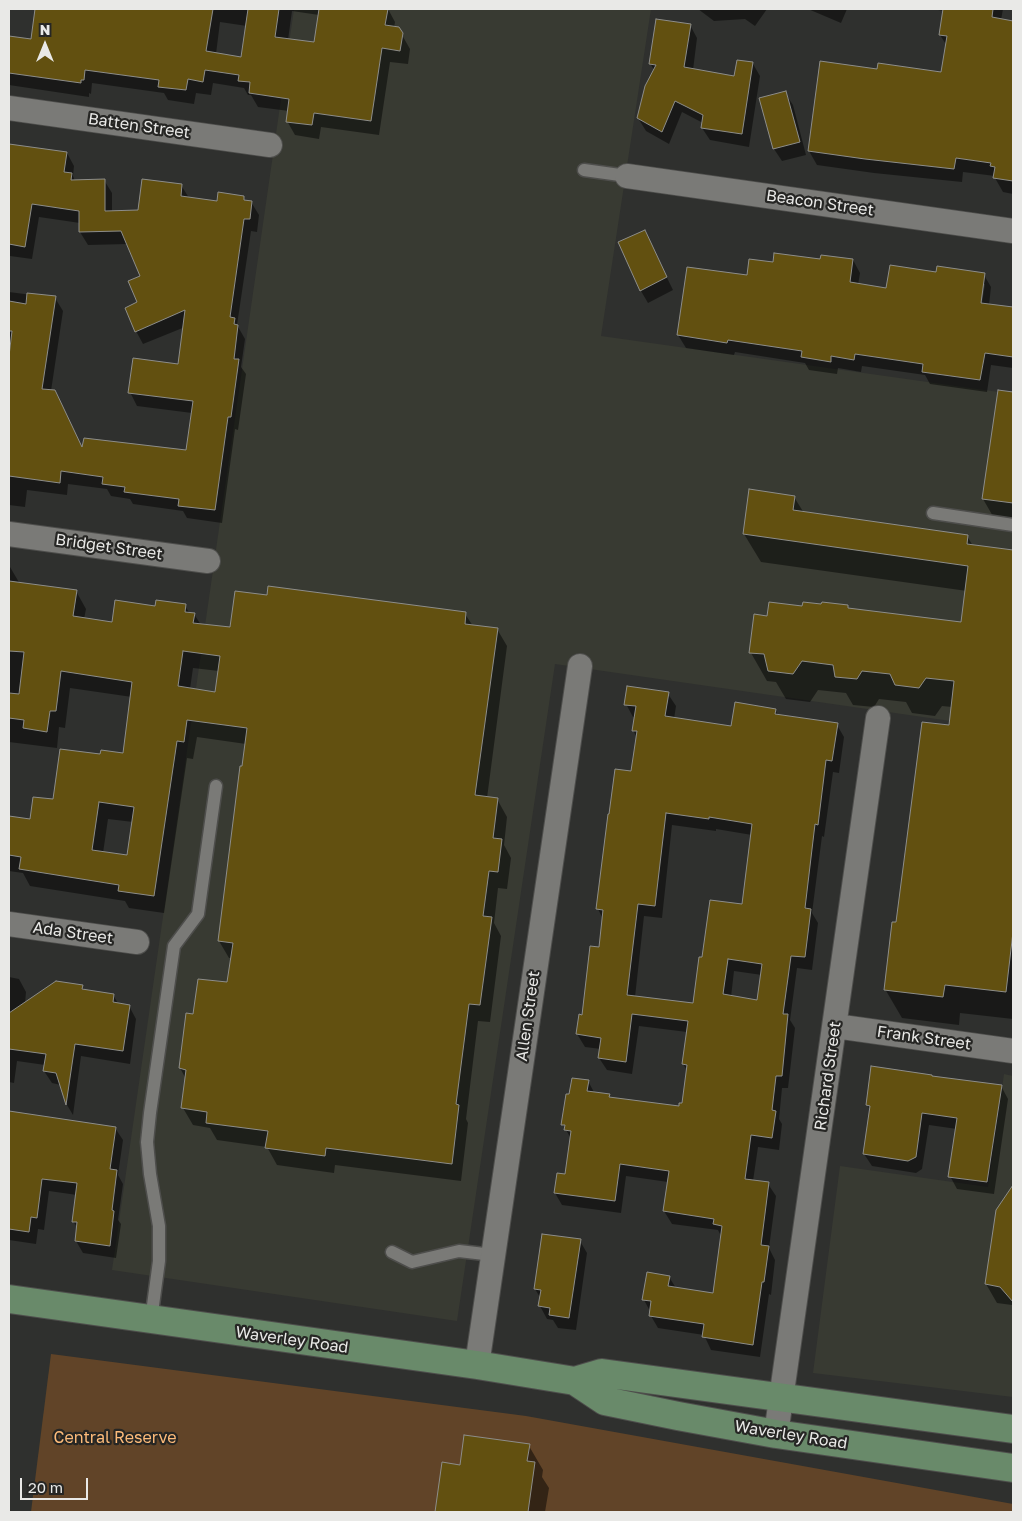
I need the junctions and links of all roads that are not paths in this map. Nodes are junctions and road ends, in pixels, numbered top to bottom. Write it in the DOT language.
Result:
graph roads {
  1 [pos="9,108"];
  2 [pos="270,145"];
  3 [pos="584,170"];
  4 [pos="626,176"];
  5 [pos="1013,231"];
  6 [pos="933,513"];
  7 [pos="1013,525"];
  8 [pos="9,534"];
  9 [pos="208,561"];
  10 [pos="580,666"];
  11 [pos="878,718"];
  12 [pos="216,786"];
  13 [pos="9,924"];
  14 [pos="137,942"];
  15 [pos="835,1026"];
  16 [pos="1013,1051"];
  17 [pos="392,1252"];
  18 [pos="493,1255"];
  19 [pos="9,1299"];
  20 [pos="152,1320"];
  21 [pos="477,1365"];
  22 [pos="575,1381"];
  23 [pos="782,1397"];
  24 [pos="1013,1429"];
  25 [pos="776,1434"];
  26 [pos="1013,1468"];
  1 -- 2 [label="street, Batten Street"];
  3 -- 4 [label="lane"];
  4 -- 5 [label="street, Beacon Street"];
  6 -- 7 [label="lane"];
  8 -- 9 [label="street, Bridget Street"];
  10 -- 18 [label="street, Allen Street"];
  11 -- 15 [label="street, Richard Street"];
  12 -- 20 [label="lane"];
  13 -- 14 [label="street, Ada Street"];
  15 -- 16 [label="street, Frank Street"];
  15 -- 23 [label="street, Richard Street"];
  17 -- 18 [label="lane"];
  18 -- 21 [label="street, Allen Street"];
  19 -- 20 [label="main road, Waverley Road"];
  20 -- 21 [label="main road, Waverley Road"];
  21 -- 22 [label="main road, Waverley Road"];
  22 -- 23 [label="main road, Waverley Road"];
  22 -- 25 [label="main road, Waverley Road"];
  23 -- 24 [label="main road, Waverley Road"];
  23 -- 25 [label="street, Richard Street"];
  25 -- 26 [label="main road, Waverley Road"];
}
